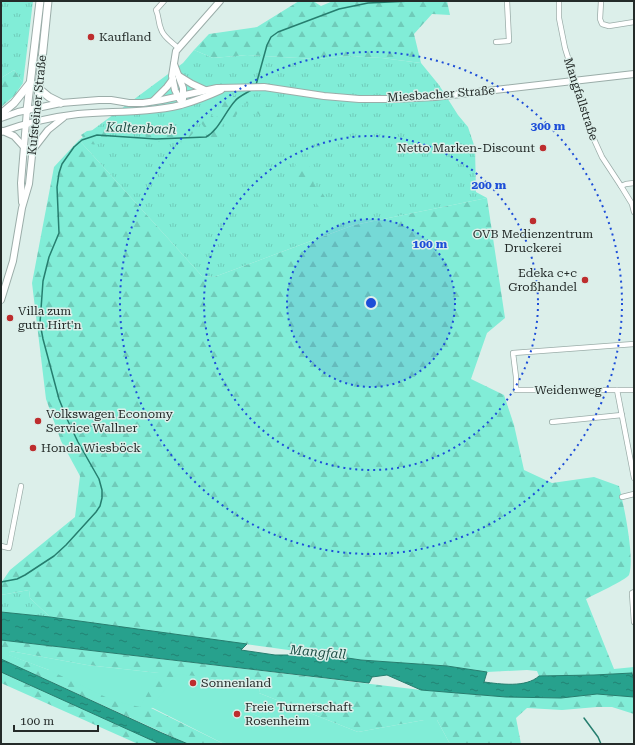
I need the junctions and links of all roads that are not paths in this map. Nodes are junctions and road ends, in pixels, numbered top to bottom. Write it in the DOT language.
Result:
graph roads {
  1 [pos="40,1"];
  2 [pos="48,1"];
  3 [pos="164,1"];
  4 [pos="220,1"];
  5 [pos="507,1"];
  6 [pos="559,1"];
  7 [pos="601,1"];
  8 [pos="634,22"];
  9 [pos="496,42"];
  10 [pos="178,48"];
  11 [pos="634,74"];
  12 [pos="176,78"];
  13 [pos="574,81"];
  14 [pos="30,83"];
  15 [pos="38,88"];
  16 [pos="224,88"];
  17 [pos="205,90"];
  18 [pos="181,96"];
  19 [pos="152,102"];
  20 [pos="61,103"];
  21 [pos="182,104"];
  22 [pos="37,108"];
  23 [pos="27,110"];
  24 [pos="1,114"];
  25 [pos="65,116"];
  26 [pos="1,118"];
  27 [pos="36,122"];
  28 [pos="26,124"];
  29 [pos="2,131"];
  30 [pos="24,147"];
  31 [pos="33,150"];
  32 [pos="634,183"];
  33 [pos="621,186"];
  34 [pos="22,208"];
  35 [pos="634,212"];
  36 [pos="2,292"];
  37 [pos="1,300"];
  38 [pos="634,344"];
  39 [pos="617,390"];
  40 [pos="634,390"];
  41 [pos="622,415"];
  42 [pos="552,422"];
  43 [pos="634,478"];
  44 [pos="21,486"];
  45 [pos="634,494"];
  46 [pos="622,497"];
  47 [pos="1,546"];
  48 [pos="634,592"];
  49 [pos="634,622"];
  1 -- 14 [label="main road, Kufsteiner Straße"];
  2 -- 15 [label="main road, Kufsteiner Straße"];
  3 -- 10 [label="street"];
  4 -- 10 [label="main road"];
  5 -- 9 [label="street"];
  6 -- 13 [label="street, Mangfallstraße"];
  7 -- 8 [label="street"];
  10 -- 12 [label="main road"];
  11 -- 13 [label="main road, Miesbacher Straße"];
  12 -- 17 [label="main road"];
  12 -- 18 [label="main road"];
  12 -- 19 [label="main road"];
  13 -- 16 [label="main road, Miesbacher Straße"];
  13 -- 33 [label="street, Mangfallstraße"];
  14 -- 23 [label="main road, Kufsteiner Straße"];
  14 -- 24 [label="main road"];
  15 -- 20 [label="main road"];
  15 -- 22 [label="main road, Kufsteiner Straße"];
  16 -- 17 [label="main road, Miesbacher Straße"];
  16 -- 21 [label="main road, Miesbacher Straße"];
  17 -- 18 [label="main road, Miesbacher Straße"];
  18 -- 19 [label="main road, Miesbacher Straße"];
  18 -- 21 [label="main road"];
  19 -- 20 [label="main road, Miesbacher Straße"];
  20 -- 22 [label="main road, Miesbacher Straße"];
  21 -- 25 [label="main road, Miesbacher Straße"];
  22 -- 23 [label="main road, Miesbacher Straße"];
  22 -- 27 [label="main road, Kufsteiner Straße"];
  23 -- 26 [label="main road, Miesbacher Straße"];
  23 -- 28 [label="main road, Kufsteiner Straße"];
  25 -- 27 [label="main road, Miesbacher Straße"];
  25 -- 31 [label="main road"];
  27 -- 28 [label="main road, Miesbacher Straße"];
  27 -- 31 [label="main road, Kufsteiner Straße"];
  28 -- 29 [label="main road, Miesbacher Straße"];
  28 -- 30 [label="main road, Kufsteiner Straße"];
  29 -- 30 [label="main road"];
  30 -- 34 [label="main road, Kufsteiner Straße"];
  31 -- 34 [label="main road, Kufsteiner Straße"];
  32 -- 33 [label="street"];
  33 -- 35 [label="street, Mangfallstraße"];
  34 -- 36 [label="main road, Kufsteiner Straße"];
  36 -- 37 [label="main road, Kufsteiner Straße"];
  38 -- 39 [label="street, Weidenweg"];
  39 -- 40 [label="street, Weidenweg"];
  39 -- 41 [label="street"];
  41 -- 42 [label="street"];
  41 -- 43 [label="street"];
  44 -- 47 [label="street"];
  45 -- 46 [label="street"];
  48 -- 49 [label="street"];
}
